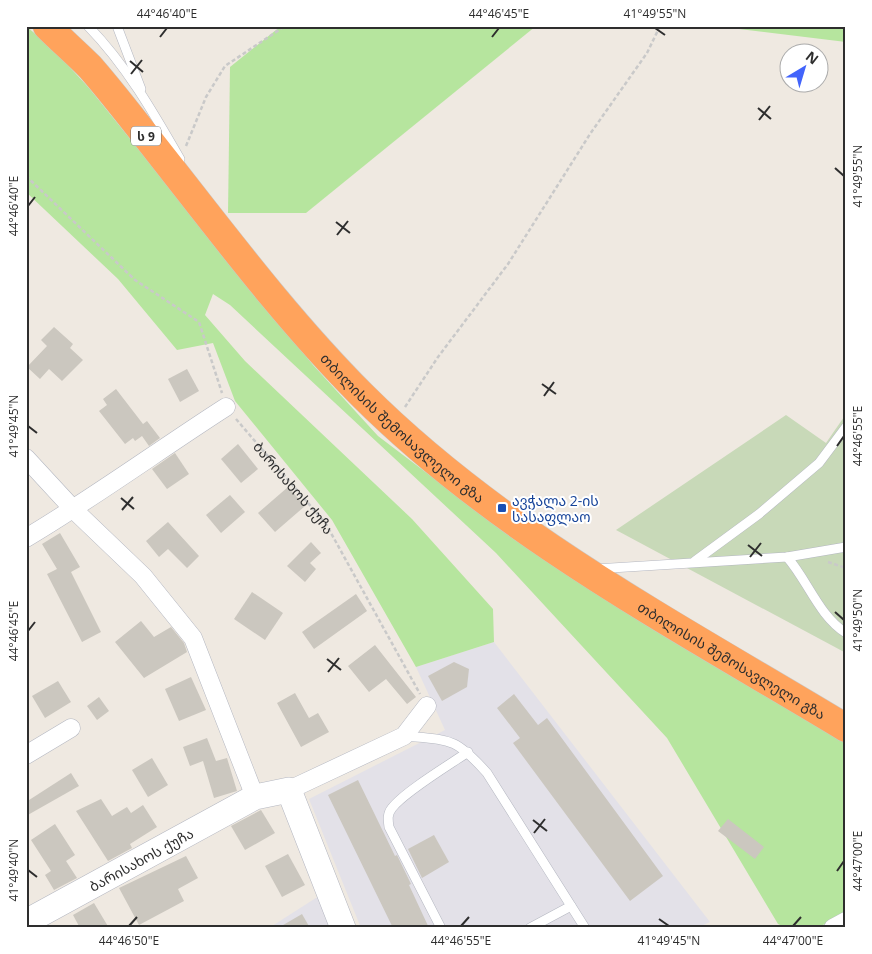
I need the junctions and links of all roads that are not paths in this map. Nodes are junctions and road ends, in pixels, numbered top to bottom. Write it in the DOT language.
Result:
graph roads {
  1 [pos="46,26"];
  2 [pos="88,26"];
  3 [pos="117,26"];
  4 [pos="146,100"];
  5 [pos="185,168"];
  6 [pos="190,177"];
  7 [pos="238,253"];
  8 [pos="226,407"];
  9 [pos="846,427"];
  10 [pos="26,458"];
  11 [pos="74,510"];
  12 [pos="26,538"];
  13 [pos="846,547"];
  14 [pos="787,557"];
  15 [pos="695,561"];
  16 [pos="584,569"];
  17 [pos="846,633"];
  18 [pos="427,706"];
  19 [pos="71,728"];
  20 [pos="846,728"];
  21 [pos="404,736"];
  22 [pos="468,752"];
  23 [pos="26,755"];
  24 [pos="288,790"];
  25 [pos="255,797"];
  26 [pos="571,906"];
  27 [pos="846,921"];
  28 [pos="26,922"];
  29 [pos="344,928"];
  30 [pos="441,928"];
  31 [pos="530,928"];
  32 [pos="585,928"];
  33 [pos="833,928"];
  1 -- 7 [label="highway, თბილისის შემოსავლელი გზა / ს 9"];
  2 -- 4 [label="lane"];
  3 -- 4 [label="lane"];
  4 -- 5 [label="lane"];
  6 -- 7 [label="lane"];
  7 -- 16 [label="highway, თბილისის შემოსავლელი გზა / ს 9"];
  8 -- 11 [label="street"];
  9 -- 15 [label="lane"];
  10 -- 11 [label="street"];
  11 -- 12 [label="street"];
  11 -- 25 [label="street"];
  13 -- 14 [label="lane"];
  14 -- 15 [label="lane"];
  14 -- 17 [label="lane"];
  15 -- 16 [label="lane"];
  16 -- 20 [label="highway, თბილისის შემოსავლელი გზა / ს 9"];
  18 -- 21 [label="street, ბარისახოს ქუჩა"];
  19 -- 23 [label="street"];
  21 -- 22 [label="lane"];
  21 -- 24 [label="street, ბარისახოს ქუჩა"];
  22 -- 26 [label="lane"];
  22 -- 30 [label="lane"];
  24 -- 25 [label="street, ბარისახოს ქუჩა"];
  24 -- 29 [label="street"];
  25 -- 28 [label="street, ბარისახოს ქუჩა"];
  26 -- 31 [label="lane"];
  26 -- 32 [label="lane"];
  27 -- 33 [label="street"];
}
